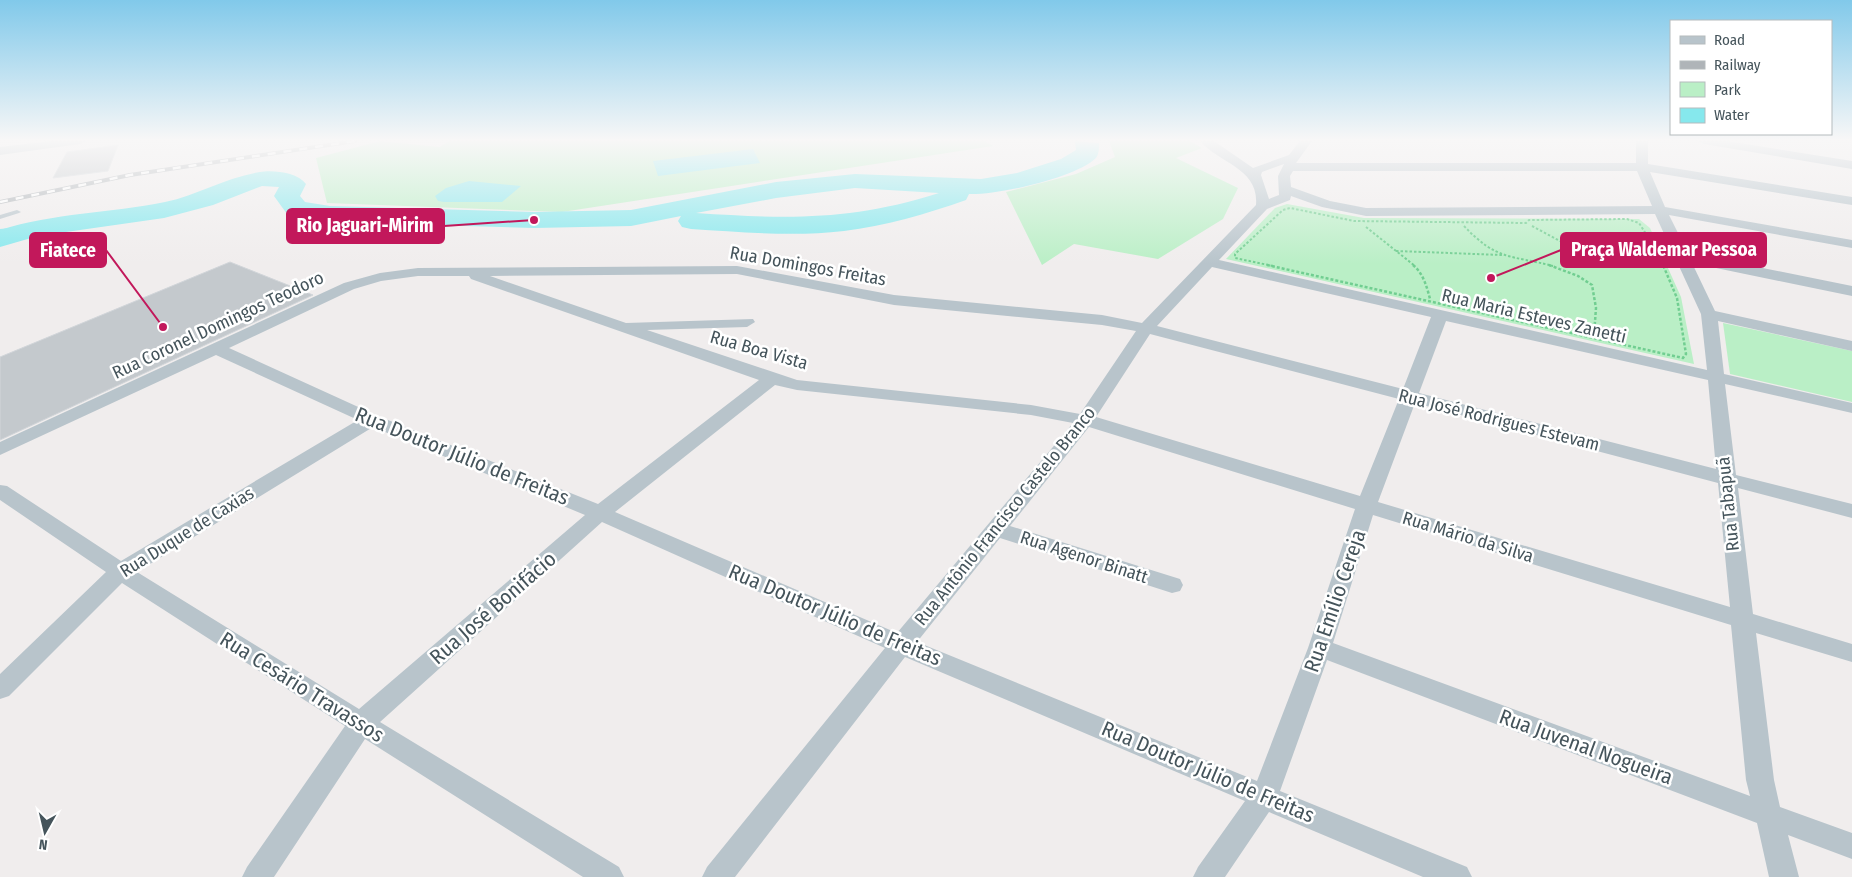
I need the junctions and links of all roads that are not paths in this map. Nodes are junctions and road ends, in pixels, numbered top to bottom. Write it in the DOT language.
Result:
graph roads {
  1 [pos="1258,182"];
  2 [pos="1283,182"];
  3 [pos="1648,182"];
  4 [pos="1734,182"];
  5 [pos="1284,194"];
  6 [pos="1852,201"];
  7 [pos="1262,206"];
  8 [pos="1660,210"];
  9 [pos="16,212"];
  10 [pos="0,217"];
  11 [pos="1852,244"];
  12 [pos="1684,257"];
  13 [pos="1208,262"];
  14 [pos="462,272"];
  15 [pos="1852,290"];
  16 [pos="1435,308"];
  17 [pos="1709,314"];
  18 [pos="747,322"];
  19 [pos="620,327"];
  20 [pos="1146,328"];
  21 [pos="1852,346"];
  22 [pos="215,348"];
  23 [pos="1714,377"];
  24 [pos="772,379"];
  25 [pos="1407,396"];
  26 [pos="1852,408"];
  27 [pos="372,420"];
  28 [pos="1085,420"];
  29 [pos="0,449"];
  30 [pos="1726,478"];
  31 [pos="0,491"];
  32 [pos="1366,506"];
  33 [pos="1852,511"];
  34 [pos="600,514"];
  35 [pos="996,529"];
  36 [pos="120,572"];
  37 [pos="1172,585"];
  38 [pos="1741,619"];
  39 [pos="901,645"];
  40 [pos="1320,648"];
  41 [pos="1852,652"];
  42 [pos="0,689"];
  43 [pos="361,723"];
  44 [pos="1266,795"];
  45 [pos="1769,816"];
  46 [pos="1852,846"];
  47 [pos="257,877"];
  48 [pos="609,877"];
  49 [pos="717,877"];
  50 [pos="1208,877"];
  51 [pos="1457,877"];
  52 [pos="1784,877"];
  1 -- 7 [label="street"];
  2 -- 5 [label="street"];
  3 -- 8 [label="street, Rua Tabapuã"];
  4 -- 6 [label="street"];
  5 -- 7 [label="street, Rua Antônio Francisco Castelo Branco"];
  5 -- 8 [label="street"];
  7 -- 13 [label="street, Rua Antônio Francisco Castelo Branco"];
  8 -- 11 [label="street"];
  8 -- 12 [label="street, Rua Tabapuã"];
  9 -- 10 [label="lane"];
  12 -- 15 [label="street"];
  12 -- 17 [label="street, Rua Tabapuã"];
  13 -- 16 [label="street, Rua Maria Esteves Zanetti"];
  13 -- 20 [label="street, Rua Antônio Francisco Castelo Branco"];
  14 -- 19 [label="street, Rua Boa Vista"];
  14 -- 20 [label="street, Rua Domingos Freitas"];
  14 -- 22 [label="street, Rua Coronel Domingos Teodoro"];
  16 -- 23 [label="street, Rua Maria Esteves Zanetti"];
  16 -- 25 [label="street, Rua Emílio Cereja"];
  17 -- 21 [label="street"];
  17 -- 23 [label="street, Rua Tabapuã"];
  18 -- 19 [label="street"];
  19 -- 24 [label="street, Rua Boa Vista"];
  20 -- 25 [label="street, Rua José Rodrigues Estevam"];
  20 -- 28 [label="street, Rua Antônio Francisco Castelo Branco"];
  22 -- 27 [label="street, Rua Doutor Júlio de Freitas"];
  22 -- 29 [label="street, Rua Coronel Domingos Teodoro"];
  23 -- 26 [label="street, Rua Maria Esteves Zanetti"];
  23 -- 30 [label="street, Rua Tabapuã"];
  24 -- 28 [label="street, Rua Boa Vista"];
  24 -- 34 [label="street, Rua José Bonifácio"];
  25 -- 30 [label="street, Rua José Rodrigues Estevam"];
  25 -- 32 [label="street, Rua Emílio Cereja"];
  27 -- 34 [label="street, Rua Doutor Júlio de Freitas"];
  27 -- 36 [label="street, Rua Duque de Caxias"];
  28 -- 32 [label="street, Rua Mário da Silva"];
  28 -- 35 [label="street, Rua Antônio Francisco Castelo Branco"];
  30 -- 33 [label="street, Rua José Rodrigues Estevam"];
  30 -- 38 [label="street, Rua Tabapuã"];
  31 -- 36 [label="street, Rua Cesário Travassos"];
  32 -- 38 [label="street, Rua Mário da Silva"];
  32 -- 40 [label="street, Rua Emílio Cereja"];
  34 -- 39 [label="street, Rua Doutor Júlio de Freitas"];
  34 -- 43 [label="street, Rua José Bonifácio"];
  35 -- 37 [label="street, Rua Agenor Binatt"];
  35 -- 39 [label="street, Rua Antônio Francisco Castelo Branco"];
  36 -- 42 [label="street, Rua Duque de Caxias"];
  36 -- 43 [label="street, Rua Cesário Travassos"];
  38 -- 41 [label="street, Rua Mário da Silva"];
  38 -- 45 [label="street, Rua Tabapuã"];
  39 -- 44 [label="street, Rua Doutor Júlio de Freitas"];
  39 -- 49 [label="street, Rua Antônio Francisco Castelo Branco"];
  40 -- 44 [label="street, Rua Emílio Cereja"];
  40 -- 45 [label="street, Rua Juvenal Nogueira"];
  43 -- 47 [label="street, Rua José Bonifácio"];
  43 -- 48 [label="street, Rua Cesário Travassos"];
  44 -- 50 [label="street, Rua Emílio Cereja"];
  44 -- 51 [label="street, Rua Doutor Júlio de Freitas"];
  45 -- 46 [label="street, Rua Juvenal Nogueira"];
  45 -- 52 [label="street, Rua Tabapuã"];
}
